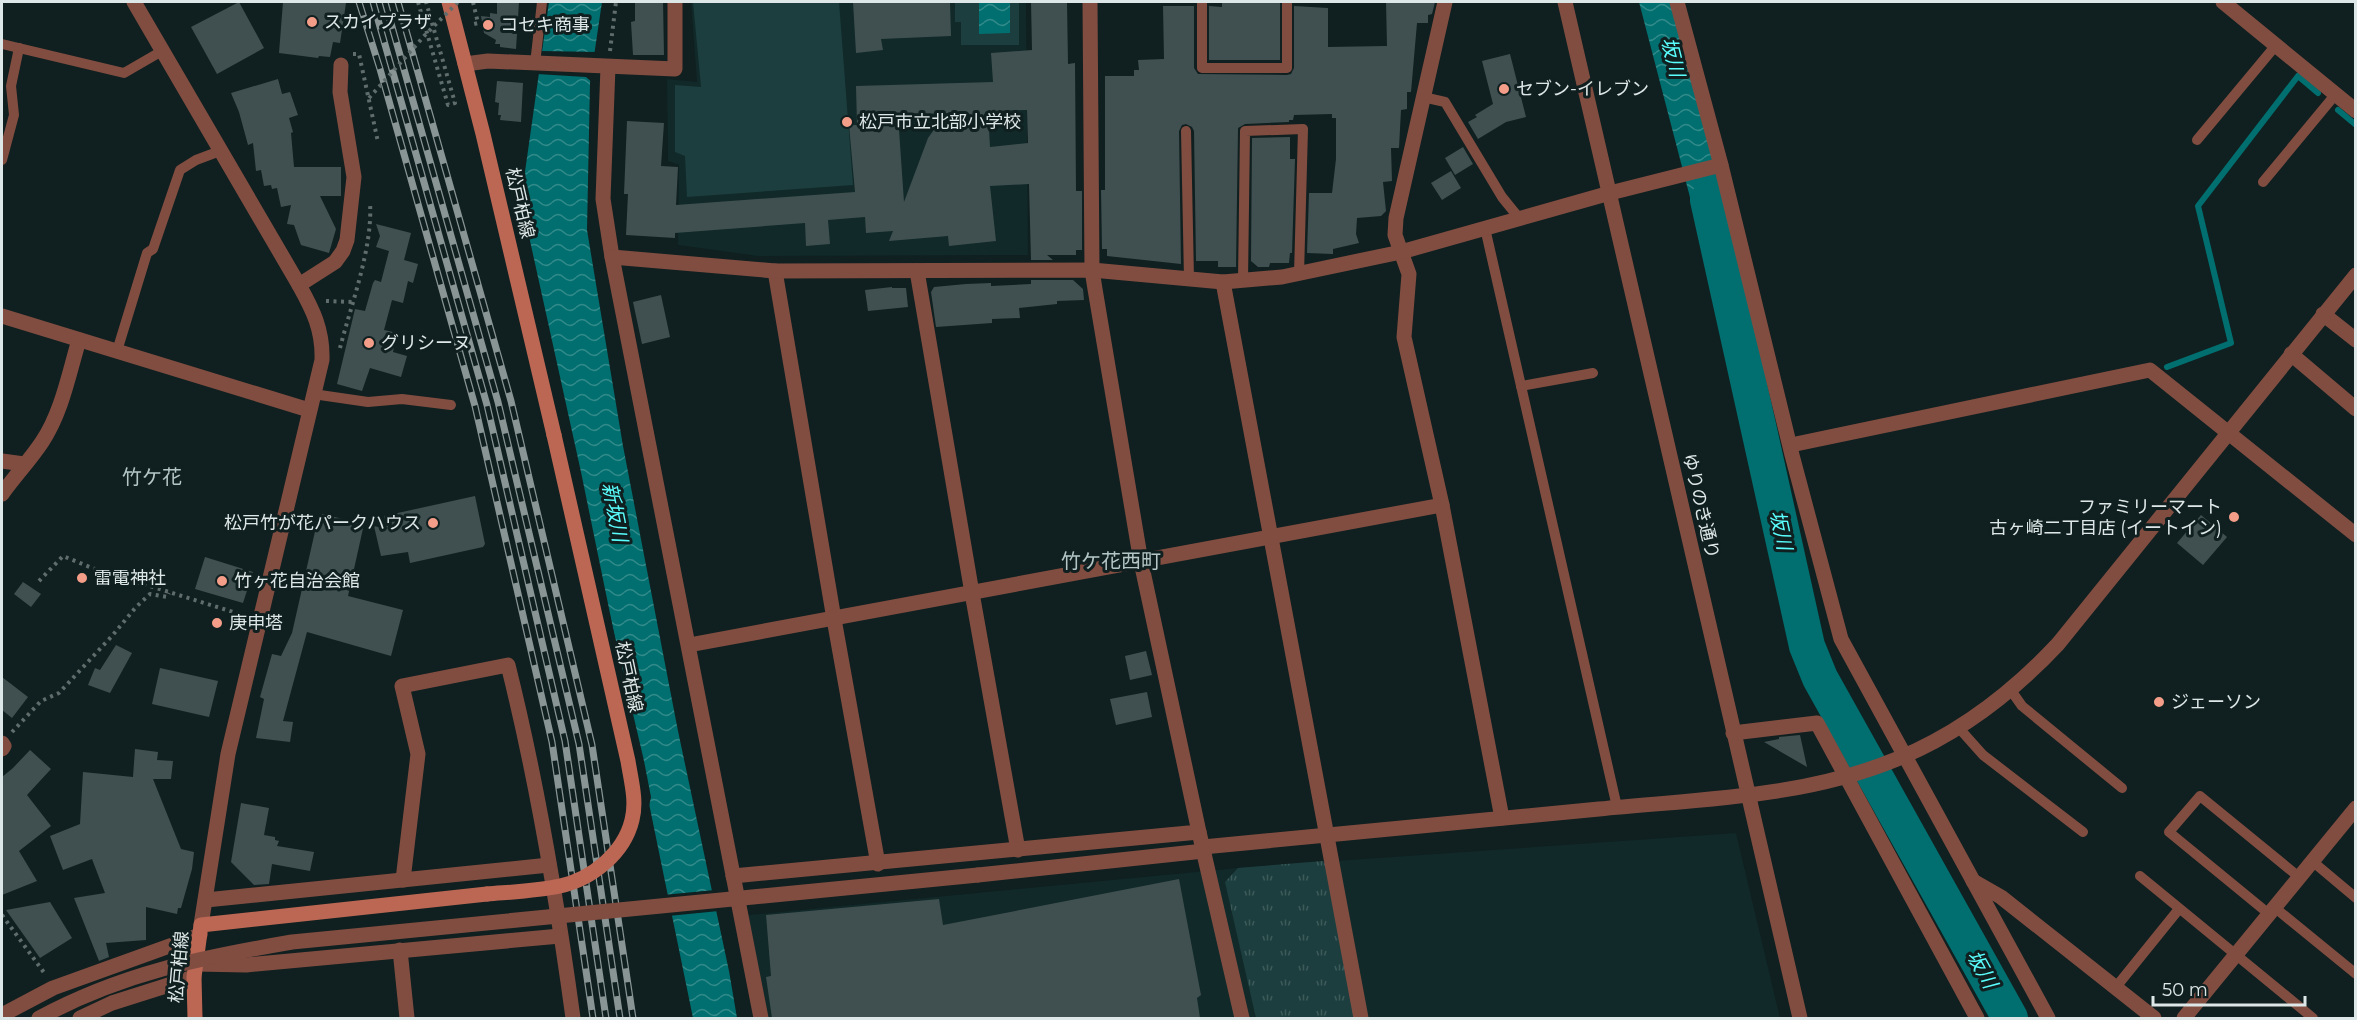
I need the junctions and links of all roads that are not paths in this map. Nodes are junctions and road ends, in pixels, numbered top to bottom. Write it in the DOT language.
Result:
graph roads {
  1 [pos="134,2"];
  2 [pos="449,2"];
  3 [pos="542,2"];
  4 [pos="675,2"];
  5 [pos="1090,2"];
  6 [pos="1202,2"];
  7 [pos="1287,2"];
  8 [pos="1445,2"];
  9 [pos="1565,2"];
  10 [pos="1677,2"];
  11 [pos="2223,2"];
  12 [pos="2,44"];
  13 [pos="2277,44"];
  14 [pos="19,48"];
  15 [pos="162,51"];
  16 [pos="465,64"];
  17 [pos="537,64"];
  18 [pos="341,65"];
  19 [pos="605,67"];
  20 [pos="2335,94"];
  21 [pos="1423,97"];
  22 [pos="2355,111"];
  23 [pos="1186,130"];
  24 [pos="2197,140"];
  25 [pos="220,151"];
  26 [pos="2,160"];
  27 [pos="1718,166"];
  28 [pos="2263,182"];
  29 [pos="1610,193"];
  30 [pos="1519,218"];
  31 [pos="1485,228"];
  32 [pos="1401,252"];
  33 [pos="612,257"];
  34 [pos="1092,270"];
  35 [pos="775,271"];
  36 [pos="917,271"];
  37 [pos="1299,274"];
  38 [pos="2355,275"];
  39 [pos="1189,279"];
  40 [pos="1243,281"];
  41 [pos="1223,282"];
  42 [pos="299,285"];
  43 [pos="2324,314"];
  44 [pos="2,316"];
  45 [pos="80,340"];
  46 [pos="2355,340"];
  47 [pos="117,351"];
  48 [pos="2291,354"];
  49 [pos="1593,374"];
  50 [pos="1521,386"];
  51 [pos="313,394"];
  52 [pos="451,405"];
  53 [pos="2355,409"];
  54 [pos="309,410"];
  55 [pos="2227,433"];
  56 [pos="1791,446"];
  57 [pos="2,462"];
  58 [pos="24,464"];
  59 [pos="2,494"];
  60 [pos="1442,505"];
  61 [pos="2355,535"];
  62 [pos="1272,537"];
  63 [pos="1141,562"];
  64 [pos="972,593"];
  65 [pos="834,619"];
  66 [pos="689,645"];
  67 [pos="2010,689"];
  68 [pos="1958,728"];
  69 [pos="1733,733"];
  70 [pos="2,743"];
  71 [pos="2,749"];
  72 [pos="1901,757"];
  73 [pos="1848,776"];
  74 [pos="2122,788"];
  75 [pos="1750,795"];
  76 [pos="1617,807"];
  77 [pos="2354,814"];
  78 [pos="1502,818"];
  79 [pos="1199,832"];
  80 [pos="2083,832"];
  81 [pos="1327,836"];
  82 [pos="1203,849"];
  83 [pos="1018,850"];
  84 [pos="2312,861"];
  85 [pos="878,864"];
  86 [pos="549,865"];
  87 [pos="733,876"];
  88 [pos="2140,876"];
  89 [pos="2299,877"];
  90 [pos="403,880"];
  91 [pos="1972,881"];
  92 [pos="2355,898"];
  93 [pos="206,900"];
  94 [pos="2179,909"];
  95 [pos="2272,910"];
  96 [pos="200,930"];
  97 [pos="560,936"];
  98 [pos="400,950"];
  99 [pos="2235,956"];
  100 [pos="195,970"];
  101 [pos="2355,974"];
  102 [pos="2116,987"];
  103 [pos="2,1015"];
  104 [pos="39,1018"];
  105 [pos="80,1018"];
  106 [pos="195,1018"];
  107 [pos="406,1018"];
  108 [pos="573,1018"];
  109 [pos="761,1018"];
  110 [pos="1242,1018"];
  111 [pos="1361,1018"];
  112 [pos="1800,1018"];
  113 [pos="1977,1018"];
  114 [pos="2048,1018"];
  115 [pos="2154,1018"];
  116 [pos="2184,1018"];
  117 [pos="2313,1018"];
  1 -- 15 [label="street"];
  2 -- 16 [label="main road, 松戸柏線"];
  3 -- 17 [label="lane"];
  4 -- 19 [label="street"];
  5 -- 34 [label="street"];
  6 -- 7 [label="lane"];
  8 -- 21 [label="street"];
  9 -- 29 [label="street, ゆりのき通り"];
  10 -- 27 [label="street"];
  11 -- 13 [label="street"];
  12 -- 14 [label="lane"];
  13 -- 20 [label="street"];
  13 -- 24 [label="lane"];
  14 -- 15 [label="lane"];
  14 -- 26 [label="lane"];
  15 -- 25 [label="street"];
  16 -- 17 [label="street"];
  16 -- 96 [label="main road, 松戸柏線, bridge"];
  17 -- 19 [label="street"];
  18 -- 42 [label="street"];
  19 -- 33 [label="street"];
  20 -- 22 [label="street"];
  20 -- 28 [label="lane"];
  21 -- 30 [label="lane"];
  21 -- 32 [label="street"];
  23 -- 39 [label="lane"];
  25 -- 42 [label="street"];
  25 -- 47 [label="lane"];
  27 -- 29 [label="street"];
  27 -- 56 [label="street"];
  29 -- 30 [label="street"];
  29 -- 69 [label="street, ゆりのき通り"];
  30 -- 31 [label="street"];
  31 -- 32 [label="street"];
  31 -- 50 [label="lane"];
  32 -- 37 [label="street"];
  32 -- 60 [label="street"];
  33 -- 35 [label="street"];
  33 -- 66 [label="street"];
  34 -- 36 [label="street"];
  34 -- 39 [label="street"];
  34 -- 63 [label="street"];
  35 -- 36 [label="street"];
  35 -- 65 [label="street"];
  36 -- 64 [label="street"];
  37 -- 40 [label="street"];
  37 -- 40 [label="lane"];
  38 -- 43 [label="street"];
  39 -- 41 [label="street"];
  40 -- 41 [label="street"];
  41 -- 62 [label="street"];
  42 -- 51 [label="street"];
  43 -- 46 [label="street"];
  43 -- 48 [label="street"];
  44 -- 45 [label="street"];
  45 -- 47 [label="street"];
  45 -- 58 [label="street"];
  47 -- 54 [label="street"];
  48 -- 53 [label="street"];
  48 -- 55 [label="street"];
  49 -- 50 [label="lane"];
  50 -- 76 [label="lane"];
  51 -- 52 [label="lane"];
  51 -- 54 [label="street"];
  54 -- 93 [label="street"];
  55 -- 56 [label="street"];
  55 -- 61 [label="street"];
  55 -- 67 [label="street"];
  56 -- 72 [label="street"];
  57 -- 58 [label="street"];
  58 -- 59 [label="street"];
  60 -- 62 [label="street"];
  60 -- 78 [label="street"];
  62 -- 63 [label="street"];
  62 -- 81 [label="street"];
  63 -- 64 [label="street"];
  63 -- 79 [label="street"];
  64 -- 65 [label="street"];
  64 -- 83 [label="street"];
  65 -- 66 [label="street"];
  65 -- 85 [label="street"];
  66 -- 87 [label="street"];
  67 -- 68 [label="street"];
  67 -- 74 [label="lane"];
  68 -- 72 [label="street"];
  68 -- 80 [label="lane"];
  69 -- 73 [label="street"];
  69 -- 75 [label="street, ゆりのき通り"];
  70 -- 71 [label="street"];
  72 -- 73 [label="street"];
  72 -- 91 [label="street"];
  73 -- 75 [label="street"];
  73 -- 113 [label="street"];
  75 -- 76 [label="street"];
  75 -- 112 [label="street, ゆりのき通り"];
  76 -- 78 [label="street"];
  77 -- 84 [label="street"];
  78 -- 81 [label="street"];
  79 -- 82 [label="street"];
  79 -- 83 [label="street"];
  81 -- 82 [label="street"];
  81 -- 111 [label="street"];
  82 -- 104 [label="street, bridge"];
  82 -- 110 [label="street"];
  83 -- 85 [label="street"];
  84 -- 89 [label="street"];
  84 -- 92 [label="lane"];
  85 -- 87 [label="street"];
  86 -- 90 [label="street"];
  86 -- 90 [label="street"];
  86 -- 97 [label="street"];
  87 -- 109 [label="street"];
  88 -- 94 [label="lane"];
  89 -- 95 [label="street"];
  89 -- 95 [label="lane"];
  90 -- 93 [label="street"];
  91 -- 102 [label="street"];
  91 -- 114 [label="street"];
  93 -- 96 [label="street"];
  94 -- 99 [label="lane"];
  94 -- 102 [label="lane"];
  95 -- 99 [label="street"];
  95 -- 101 [label="lane"];
  96 -- 100 [label="main road, 松戸柏線"];
  96 -- 103 [label="street"];
  97 -- 98 [label="street"];
  97 -- 108 [label="street"];
  98 -- 100 [label="street"];
  98 -- 107 [label="street"];
  99 -- 116 [label="street"];
  99 -- 117 [label="lane"];
  100 -- 105 [label="street"];
  100 -- 106 [label="main road, 松戸柏線"];
  102 -- 115 [label="street"];
}
